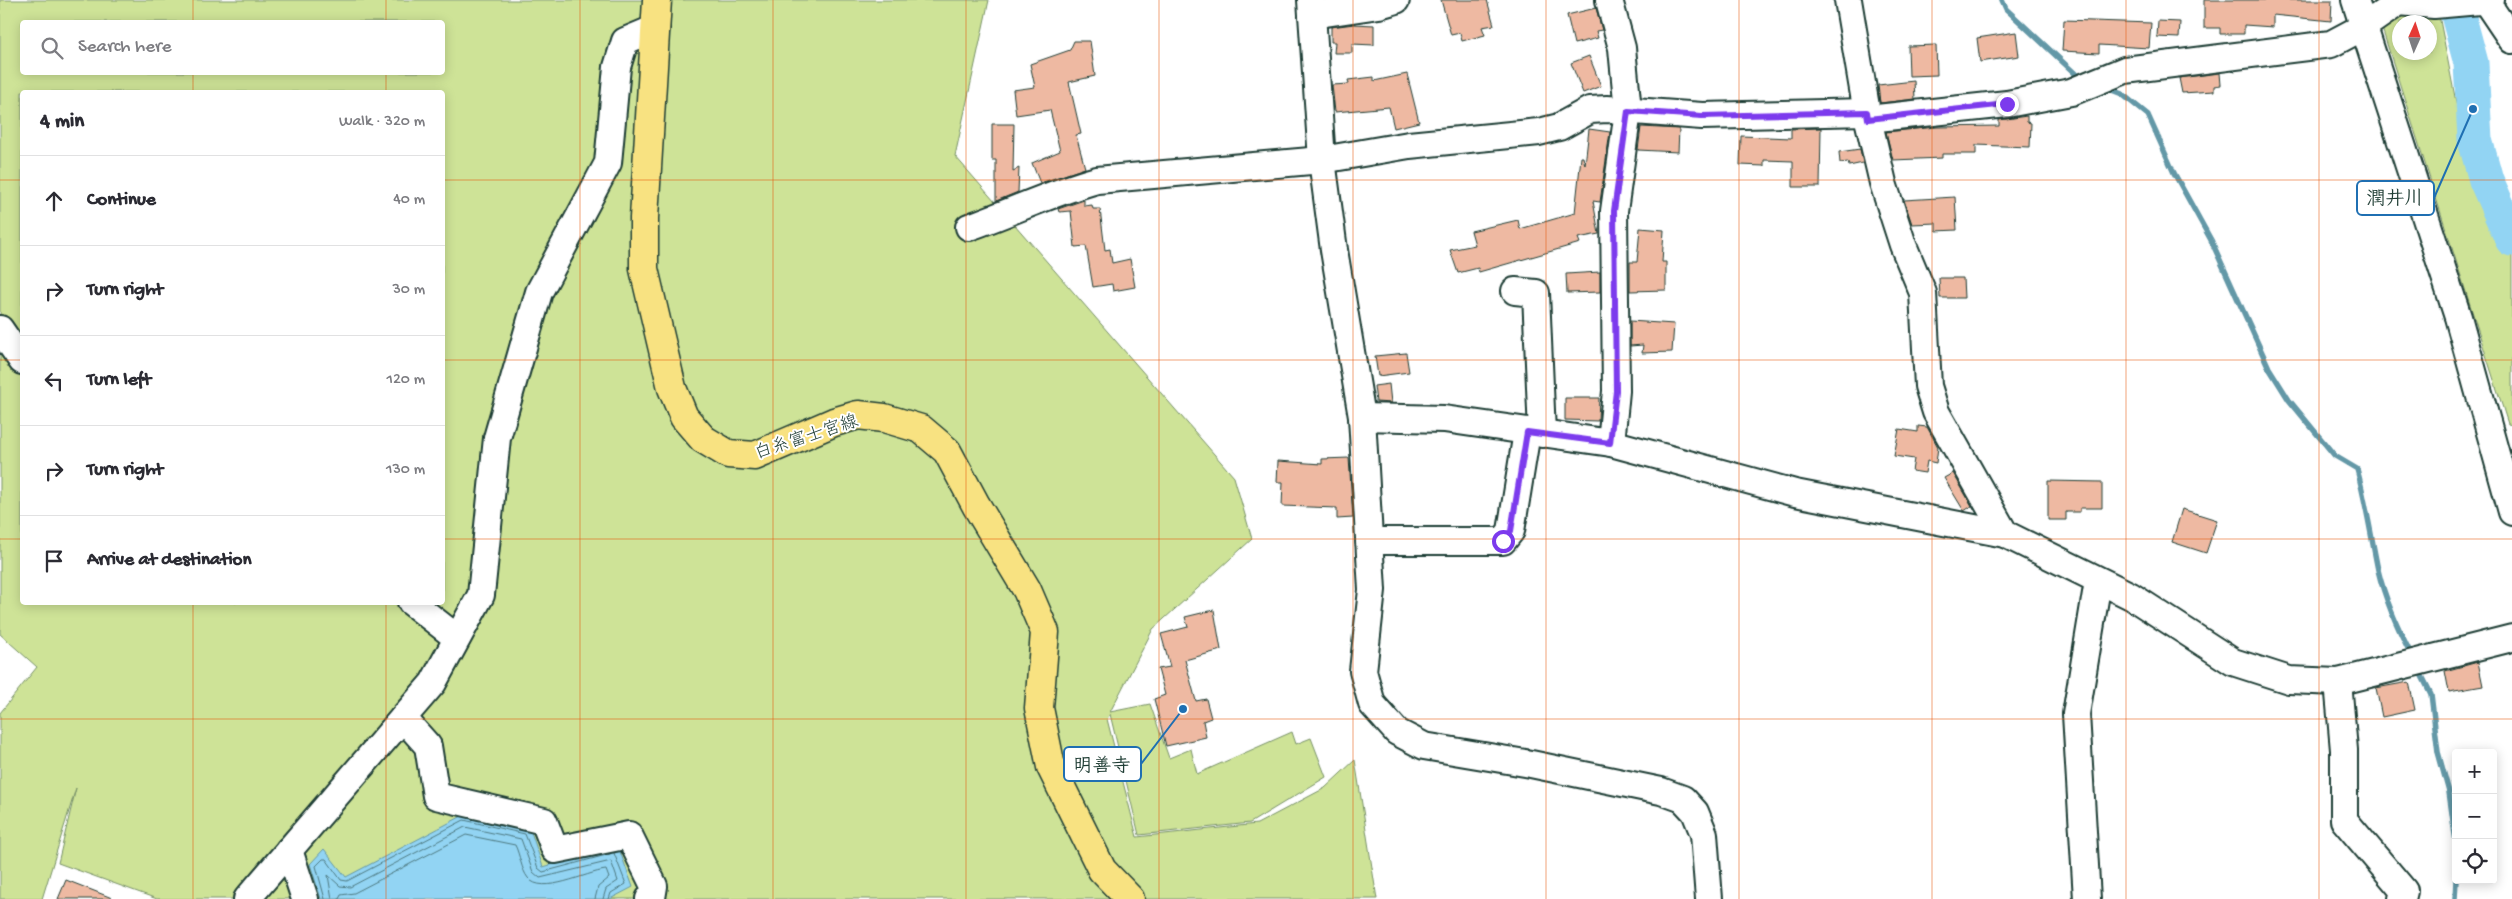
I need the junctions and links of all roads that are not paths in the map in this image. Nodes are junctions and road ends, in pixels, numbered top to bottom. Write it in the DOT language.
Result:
graph roads {
  1 [pos="658,0"];
  2 [pos="1396,0"];
  3 [pos="1609,0"];
  4 [pos="1848,0"];
  5 [pos="2355,0"];
  6 [pos="2484,1"];
  7 [pos="1311,8"];
  8 [pos="656,28"];
  9 [pos="2363,28"];
  10 [pos="2512,40"];
  11 [pos="1628,111"];
  12 [pos="1867,116"];
  13 [pos="1322,160"];
  14 [pos="969,228"];
  15 [pos="1515,291"];
  16 [pos="0,329"];
  17 [pos="20,358"];
  18 [pos="1362,417"];
  19 [pos="1534,433"];
  20 [pos="1610,443"];
  21 [pos="2512,512"];
  22 [pos="2005,534"];
  23 [pos="1369,541"];
  24 [pos="2098,581"];
  25 [pos="415,605"];
  26 [pos="457,638"];
  27 [pos="2512,638"];
  28 [pos="2338,682"];
  29 [pos="403,718"];
  30 [pos="289,850"];
  31 [pos="247,899"];
  32 [pos="305,899"];
  33 [pos="649,899"];
  34 [pos="1130,899"];
  35 [pos="1709,899"];
  36 [pos="2087,899"];
  37 [pos="2402,899"];
  1 -- 8 [label="main road, 白糸富士宮線"];
  2 -- 7 [label="street"];
  3 -- 11 [label="street"];
  4 -- 12 [label="street"];
  5 -- 9 [label="street"];
  6 -- 9 [label="street"];
  6 -- 10 [label="street"];
  7 -- 13 [label="street"];
  8 -- 26 [label="street"];
  8 -- 34 [label="main road, 白糸富士宮線"];
  9 -- 12 [label="street"];
  9 -- 21 [label="street"];
  11 -- 12 [label="street"];
  11 -- 13 [label="street"];
  11 -- 20 [label="street"];
  12 -- 22 [label="street"];
  13 -- 14 [label="street"];
  13 -- 18 [label="street"];
  15 -- 19 [label="street"];
  16 -- 17 [label="street"];
  18 -- 19 [label="street"];
  18 -- 23 [label="street"];
  19 -- 20 [label="street"];
  19 -- 23 [label="street"];
  20 -- 22 [label="street"];
  22 -- 24 [label="street"];
  23 -- 35 [label="street"];
  24 -- 28 [label="street"];
  24 -- 36 [label="street"];
  25 -- 26 [label="street"];
  26 -- 29 [label="street"];
  27 -- 28 [label="street"];
  28 -- 37 [label="street"];
  29 -- 30 [label="street"];
  29 -- 33 [label="street"];
  30 -- 31 [label="street"];
  30 -- 32 [label="street"];
}
